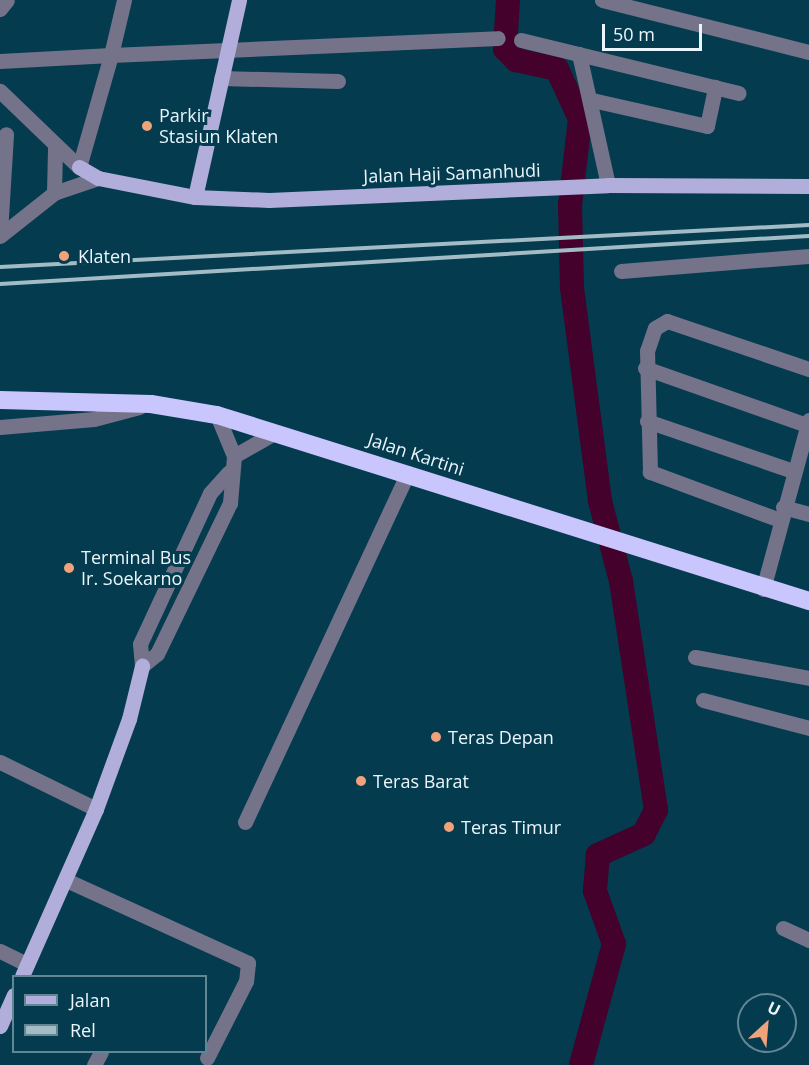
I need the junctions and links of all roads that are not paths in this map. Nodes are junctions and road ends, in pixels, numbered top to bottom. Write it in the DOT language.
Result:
graph roads {
  1 [pos="7,0"];
  2 [pos="124,0"];
  3 [pos="239,0"];
  4 [pos="602,0"];
  5 [pos="0,9"];
  6 [pos="498,38"];
  7 [pos="520,40"];
  8 [pos="228,48"];
  9 [pos="809,52"];
  10 [pos="579,54"];
  11 [pos="111,55"];
  12 [pos="0,61"];
  13 [pos="221,78"];
  14 [pos="338,81"];
  15 [pos="715,87"];
  16 [pos="0,92"];
  17 [pos="739,93"];
  18 [pos="592,100"];
  19 [pos="26,119"];
  20 [pos="3,134"];
  21 [pos="56,148"];
  22 [pos="79,167"];
  23 [pos="98,178"];
  24 [pos="608,185"];
  25 [pos="809,186"];
  26 [pos="54,193"];
  27 [pos="195,197"];
  28 [pos="0,235"];
  29 [pos="809,256"];
  30 [pos="621,271"];
  31 [pos="645,368"];
  32 [pos="809,369"];
  33 [pos="0,400"];
  34 [pos="151,404"];
  35 [pos="217,415"];
  36 [pos="647,422"];
  37 [pos="808,422"];
  38 [pos="0,427"];
  39 [pos="276,432"];
  40 [pos="804,453"];
  41 [pos="234,456"];
  42 [pos="793,471"];
  43 [pos="229,472"];
  44 [pos="408,473"];
  45 [pos="210,494"];
  46 [pos="230,503"];
  47 [pos="782,514"];
  48 [pos="809,514"];
  49 [pos="763,589"];
  50 [pos="809,601"];
  51 [pos="694,657"];
  52 [pos="142,666"];
  53 [pos="809,678"];
  54 [pos="703,700"];
  55 [pos="809,728"];
  56 [pos="0,762"];
  57 [pos="96,809"];
  58 [pos="245,822"];
  59 [pos="66,880"];
  60 [pos="783,927"];
  61 [pos="809,940"];
  62 [pos="0,951"];
  63 [pos="27,972"];
  64 [pos="12,999"];
  65 [pos="0,1026"];
  66 [pos="207,1049"];
  1 -- 5 [label="street"];
  2 -- 11 [label="street"];
  3 -- 8 [label="main road"];
  4 -- 9 [label="street"];
  6 -- 8 [label="street"];
  7 -- 10 [label="street"];
  8 -- 11 [label="street"];
  8 -- 13 [label="main road"];
  10 -- 15 [label="street"];
  10 -- 18 [label="street"];
  11 -- 12 [label="street"];
  11 -- 22 [label="street"];
  13 -- 14 [label="street"];
  13 -- 27 [label="main road"];
  15 -- 17 [label="street"];
  15 -- 18 [label="street"];
  16 -- 19 [label="street"];
  18 -- 24 [label="street"];
  19 -- 20 [label="street"];
  19 -- 21 [label="street"];
  20 -- 28 [label="street"];
  21 -- 22 [label="street"];
  21 -- 26 [label="street"];
  22 -- 23 [label="main road, Jalan Haji Samanhudi"];
  23 -- 26 [label="street, Jalan Haji Samanhudi"];
  23 -- 27 [label="main road, Jalan Haji Samanhudi"];
  24 -- 25 [label="main road, Jalan Haji Samanhudi"];
  24 -- 27 [label="main road, Jalan Haji Samanhudi"];
  26 -- 28 [label="street, Jalan Haji Samanhudi"];
  29 -- 30 [label="street"];
  31 -- 32 [label="street"];
  31 -- 36 [label="street"];
  31 -- 37 [label="street"];
  33 -- 34 [label="highway, Jalan Kartini"];
  34 -- 35 [label="highway, Jalan Kartini"];
  34 -- 38 [label="street"];
  35 -- 39 [label="highway, Jalan Kartini"];
  35 -- 41 [label="street"];
  36 -- 42 [label="street"];
  36 -- 47 [label="street"];
  37 -- 40 [label="street"];
  39 -- 41 [label="street"];
  39 -- 44 [label="highway, Jalan Kartini"];
  40 -- 42 [label="street"];
  41 -- 43 [label="street"];
  42 -- 47 [label="street"];
  43 -- 45 [label="street"];
  43 -- 46 [label="street"];
  44 -- 49 [label="highway, Jalan Kartini"];
  44 -- 58 [label="street"];
  45 -- 46 [label="street"];
  45 -- 52 [label="street"];
  46 -- 52 [label="street"];
  47 -- 48 [label="street"];
  47 -- 49 [label="street"];
  49 -- 50 [label="highway, Jalan Kartini"];
  51 -- 53 [label="street"];
  52 -- 57 [label="main road"];
  54 -- 55 [label="street"];
  56 -- 57 [label="street"];
  57 -- 59 [label="main road"];
  59 -- 63 [label="main road"];
  59 -- 66 [label="street"];
  60 -- 61 [label="street"];
  62 -- 63 [label="street"];
  64 -- 65 [label="main road"];
}
